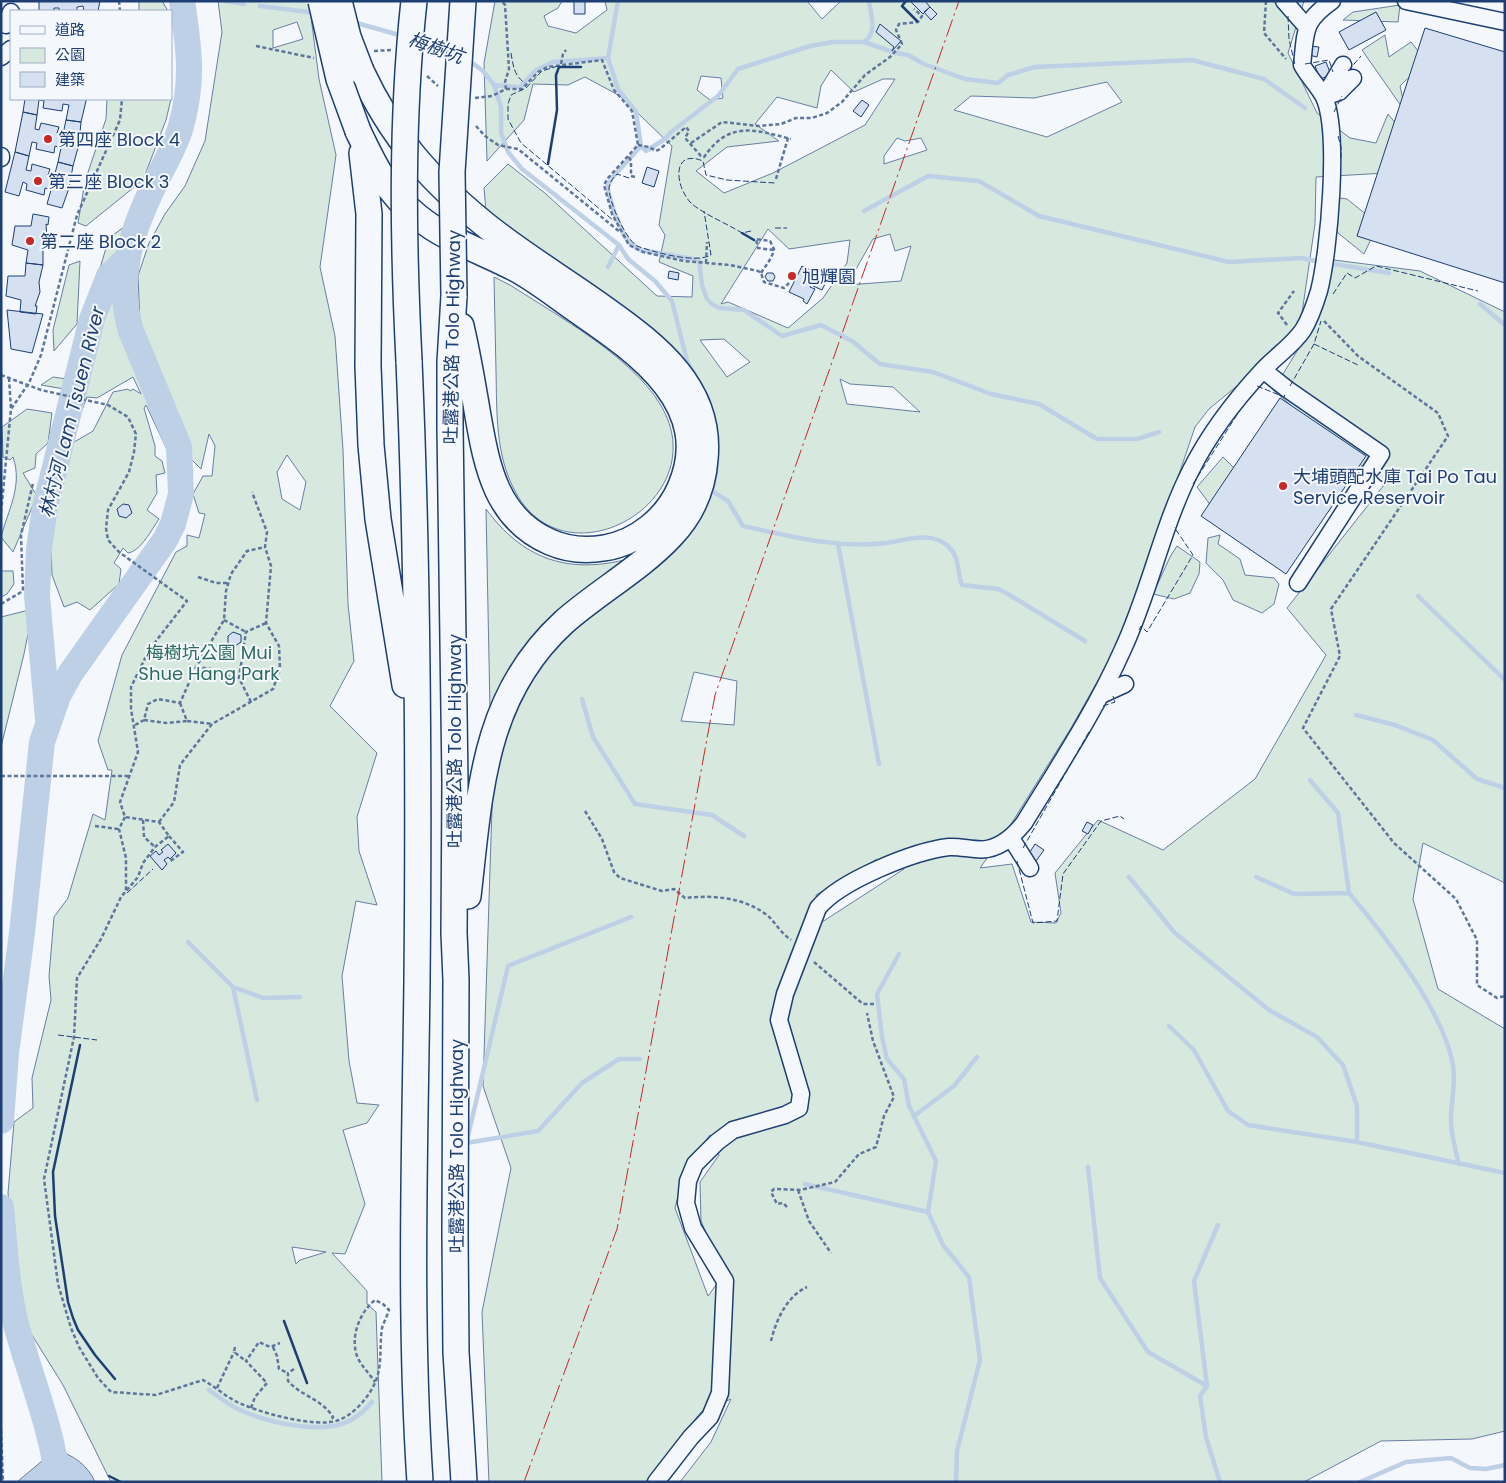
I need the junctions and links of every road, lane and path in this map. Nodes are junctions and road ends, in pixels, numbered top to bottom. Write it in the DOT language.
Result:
graph roads {
  1 [pos="321,1"];
  2 [pos="339,1"];
  3 [pos="414,1"];
  4 [pos="463,1"];
  5 [pos="502,1"];
  6 [pos="1266,1"];
  7 [pos="1284,1"];
  8 [pos="1332,1"];
  9 [pos="1406,1"];
  10 [pos="914,9"];
  11 [pos="1505,22"];
  12 [pos="1306,26"];
  13 [pos="256,46"];
  14 [pos="566,50"];
  15 [pos="393,51"];
  16 [pos="316,58"];
  17 [pos="364,62"];
  18 [pos="561,64"];
  19 [pos="1343,64"];
  20 [pos="423,72"];
  21 [pos="1307,75"];
  22 [pos="1352,78"];
  23 [pos="440,89"];
  24 [pos="506,89"];
  25 [pos="1324,97"];
  26 [pos="472,98"];
  27 [pos="122,100"];
  28 [pos="358,131"];
  29 [pos="691,143"];
  30 [pos="498,145"];
  31 [pos="638,145"];
  32 [pos="629,157"];
  33 [pos="635,177"];
  34 [pos="776,179"];
  35 [pos="621,233"];
  36 [pos="772,237"];
  37 [pos="770,241"];
  38 [pos="707,242"];
  39 [pos="774,250"];
  40 [pos="704,263"];
  41 [pos="761,273"];
  42 [pos="789,283"];
  43 [pos="1294,291"];
  44 [pos="1313,309"];
  45 [pos="1288,326"];
  46 [pos="460,362"];
  47 [pos="1263,370"];
  48 [pos="1,375"];
  49 [pos="9,378"];
  50 [pos="28,383"];
  51 [pos="11,409"];
  52 [pos="33,483"];
  53 [pos="252,492"];
  54 [pos="1,512"];
  55 [pos="265,547"];
  56 [pos="198,577"];
  57 [pos="229,583"];
  58 [pos="1298,583"];
  59 [pos="1,604"];
  60 [pos="224,620"];
  61 [pos="266,623"];
  62 [pos="246,632"];
  63 [pos="196,667"];
  64 [pos="239,678"];
  65 [pos="1125,684"];
  66 [pos="1101,695"];
  67 [pos="251,702"];
  68 [pos="180,703"];
  69 [pos="144,720"];
  70 [pos="187,721"];
  71 [pos="212,724"];
  72 [pos="135,725"];
  73 [pos="416,728"];
  74 [pos="1,776"];
  75 [pos="129,776"];
  76 [pos="585,811"];
  77 [pos="124,817"];
  78 [pos="143,820"];
  79 [pos="159,822"];
  80 [pos="96,826"];
  81 [pos="119,829"];
  82 [pos="169,836"];
  83 [pos="1010,838"];
  84 [pos="155,847"];
  85 [pos="169,862"];
  86 [pos="1030,868"];
  87 [pos="126,891"];
  88 [pos="792,941"];
  89 [pos="808,957"];
  90 [pos="456,980"];
  91 [pos="1505,996"];
  92 [pos="874,1004"];
  93 [pos="867,1013"];
  94 [pos="798,1190"];
  95 [pos="787,1207"];
  96 [pos="831,1252"];
  97 [pos="807,1286"];
  98 [pos="771,1341"];
  99 [pos="280,1343"];
  100 [pos="235,1347"];
  101 [pos="273,1347"];
  102 [pos="234,1352"];
  103 [pos="246,1361"];
  104 [pos="294,1369"];
  105 [pos="288,1373"];
  106 [pos="375,1382"];
  107 [pos="217,1388"];
  108 [pos="252,1408"];
  109 [pos="330,1422"];
  110 [pos="1,1430"];
  111 [pos="3,1482"];
  112 [pos="420,1482"];
  113 [pos="464,1482"];
  114 [pos="656,1482"];
  1 -- 28 [label="highway, bridge"];
  2 -- 17 [label="highway, bridge"];
  3 -- 73 [label="highway, bridge"];
  4 -- 46 [label="highway, 吐露港公路 Tolo Highway, bridge"];
  5 -- 24 [label="path"];
  6 -- 21 [label="path"];
  7 -- 12 [label="lane"];
  8 -- 12 [label="lane"];
  9 -- 11 [label="lane"];
  10 -- 29 [label="path"];
  12 -- 21 [label="lane"];
  13 -- 16 [label="path"];
  14 -- 18 [label="path"];
  15 -- 17 [label="path"];
  17 -- 90 [label="highway"];
  18 -- 24 [label="path"];
  18 -- 31 [label="path"];
  19 -- 25 [label="lane"];
  20 -- 23 [label="path"];
  21 -- 25 [label="lane"];
  22 -- 25 [label="lane"];
  24 -- 26 [label="path"];
  25 -- 44 [label="lane"];
  27 -- 50 [label="path"];
  28 -- 46 [label="highway"];
  28 -- 73 [label="highway"];
  29 -- 31 [label="path"];
  29 -- 34 [label="path"];
  30 -- 35 [label="path"];
  31 -- 32 [label="path"];
  32 -- 33 [label="path"];
  32 -- 35 [label="path"];
  35 -- 40 [label="path"];
  36 -- 37 [label="path"];
  37 -- 39 [label="path"];
  37 -- 39 [label="path"];
  38 -- 40 [label="path"];
  39 -- 41 [label="path"];
  40 -- 41 [label="path"];
  41 -- 42 [label="path"];
  43 -- 45 [label="path"];
  44 -- 47 [label="lane"];
  44 -- 91 [label="path"];
  46 -- 90 [label="highway, 吐露港公路 Tolo Highway"];
  47 -- 58 [label="lane"];
  47 -- 66 [label="lane"];
  48 -- 49 [label="path"];
  49 -- 50 [label="path"];
  49 -- 51 [label="path"];
  50 -- 51 [label="path"];
  50 -- 72 [label="path"];
  51 -- 54 [label="path"];
  52 -- 59 [label="path"];
  53 -- 55 [label="path"];
  55 -- 57 [label="path"];
  55 -- 61 [label="path"];
  56 -- 57 [label="path"];
  57 -- 60 [label="path"];
  60 -- 62 [label="path"];
  60 -- 63 [label="path"];
  61 -- 62 [label="path"];
  61 -- 67 [label="path"];
  62 -- 64 [label="path"];
  63 -- 64 [label="path"];
  63 -- 68 [label="path"];
  64 -- 67 [label="path"];
  65 -- 66 [label="lane"];
  66 -- 83 [label="lane"];
  67 -- 71 [label="path"];
  68 -- 69 [label="path"];
  68 -- 70 [label="path"];
  69 -- 70 [label="path"];
  69 -- 72 [label="path"];
  70 -- 71 [label="path"];
  71 -- 79 [label="path"];
  72 -- 75 [label="path"];
  73 -- 112 [label="highway"];
  74 -- 75 [label="path"];
  75 -- 77 [label="path"];
  76 -- 88 [label="path"];
  77 -- 78 [label="path"];
  77 -- 81 [label="path"];
  78 -- 79 [label="path"];
  78 -- 84 [label="path"];
  79 -- 82 [label="path"];
  80 -- 81 [label="path"];
  81 -- 87 [label="path"];
  82 -- 84 [label="path"];
  82 -- 85 [label="path"];
  83 -- 86 [label="lane"];
  83 -- 114 [label="lane"];
  84 -- 87 [label="path"];
  87 -- 107 [label="path"];
  89 -- 92 [label="path"];
  90 -- 113 [label="highway, 吐露港公路 Tolo Highway"];
  93 -- 94 [label="path"];
  94 -- 95 [label="path"];
  94 -- 96 [label="path"];
  97 -- 98 [label="path"];
  99 -- 101 [label="path"];
  100 -- 102 [label="path"];
  101 -- 103 [label="path"];
  101 -- 105 [label="path"];
  102 -- 103 [label="path"];
  102 -- 107 [label="path"];
  103 -- 108 [label="path"];
  104 -- 105 [label="path"];
  105 -- 109 [label="path"];
  106 -- 106 [label="path"];
  106 -- 109 [label="path"];
  107 -- 108 [label="path"];
  108 -- 109 [label="path"];
  110 -- 111 [label="path"];
}
